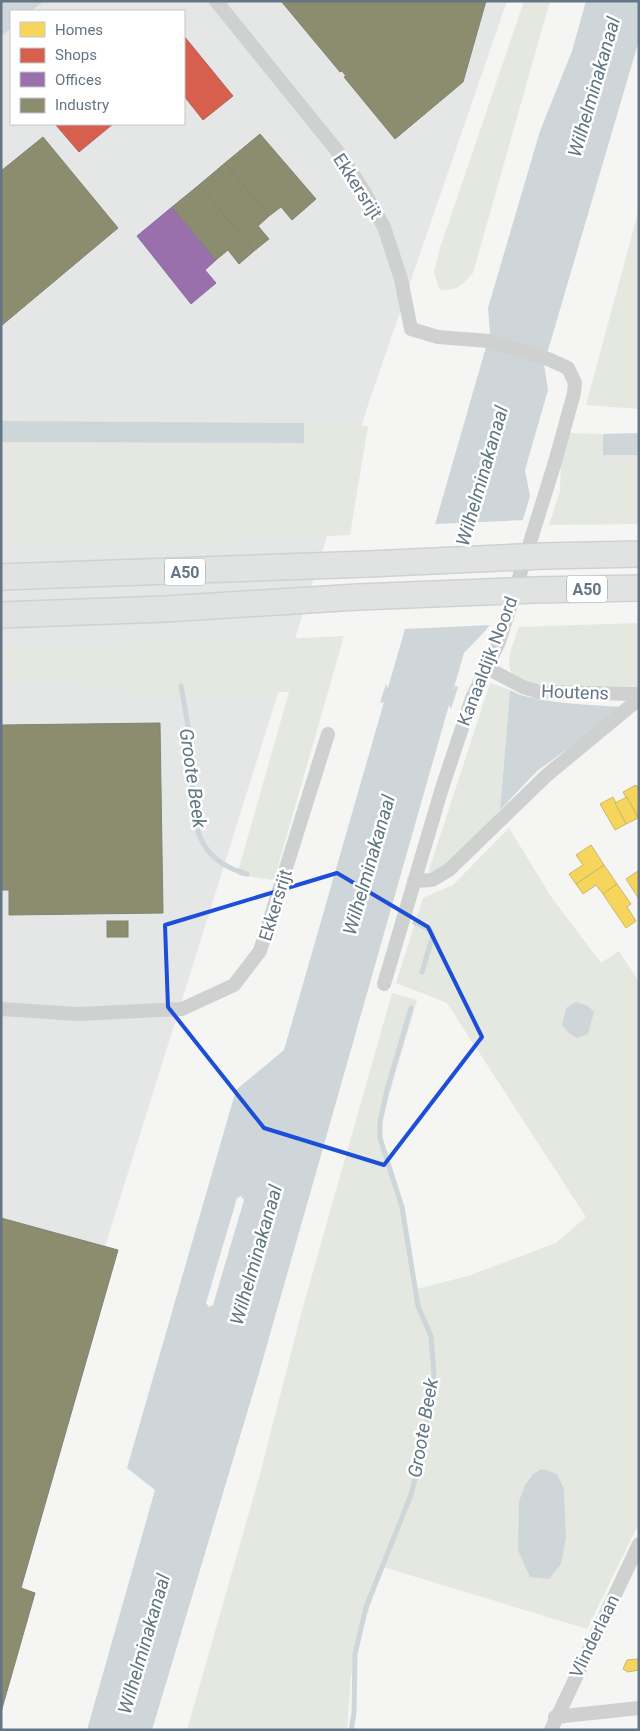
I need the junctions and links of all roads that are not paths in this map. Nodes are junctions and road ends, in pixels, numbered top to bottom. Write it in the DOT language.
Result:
graph roads {
  1 [pos="216,1"];
  2 [pos="575,383"];
  3 [pos="639,554"];
  4 [pos="1,577"];
  5 [pos="639,588"];
  6 [pos="1,615"];
  7 [pos="487,668"];
  8 [pos="639,694"];
  9 [pos="639,699"];
  10 [pos="328,734"];
  11 [pos="414,881"];
  12 [pos="384,984"];
  13 [pos="1,1009"];
  14 [pos="639,1544"];
  15 [pos="639,1708"];
  16 [pos="553,1723"];
  1 -- 2 [label="street, Ekkersrijt"];
  2 -- 7 [label="street, Kanaaldijk Noord"];
  3 -- 4 [label="highway, A50, bridge"];
  5 -- 6 [label="highway, A50, bridge"];
  7 -- 8 [label="street, Houtens"];
  7 -- 11 [label="street, Kanaaldijk Noord"];
  9 -- 11 [label="street"];
  10 -- 13 [label="street, Ekkersrijt"];
  11 -- 12 [label="street, Kanaaldijk Noord"];
  14 -- 16 [label="street, Vlinderlaan"];
  15 -- 16 [label="street"];
}
